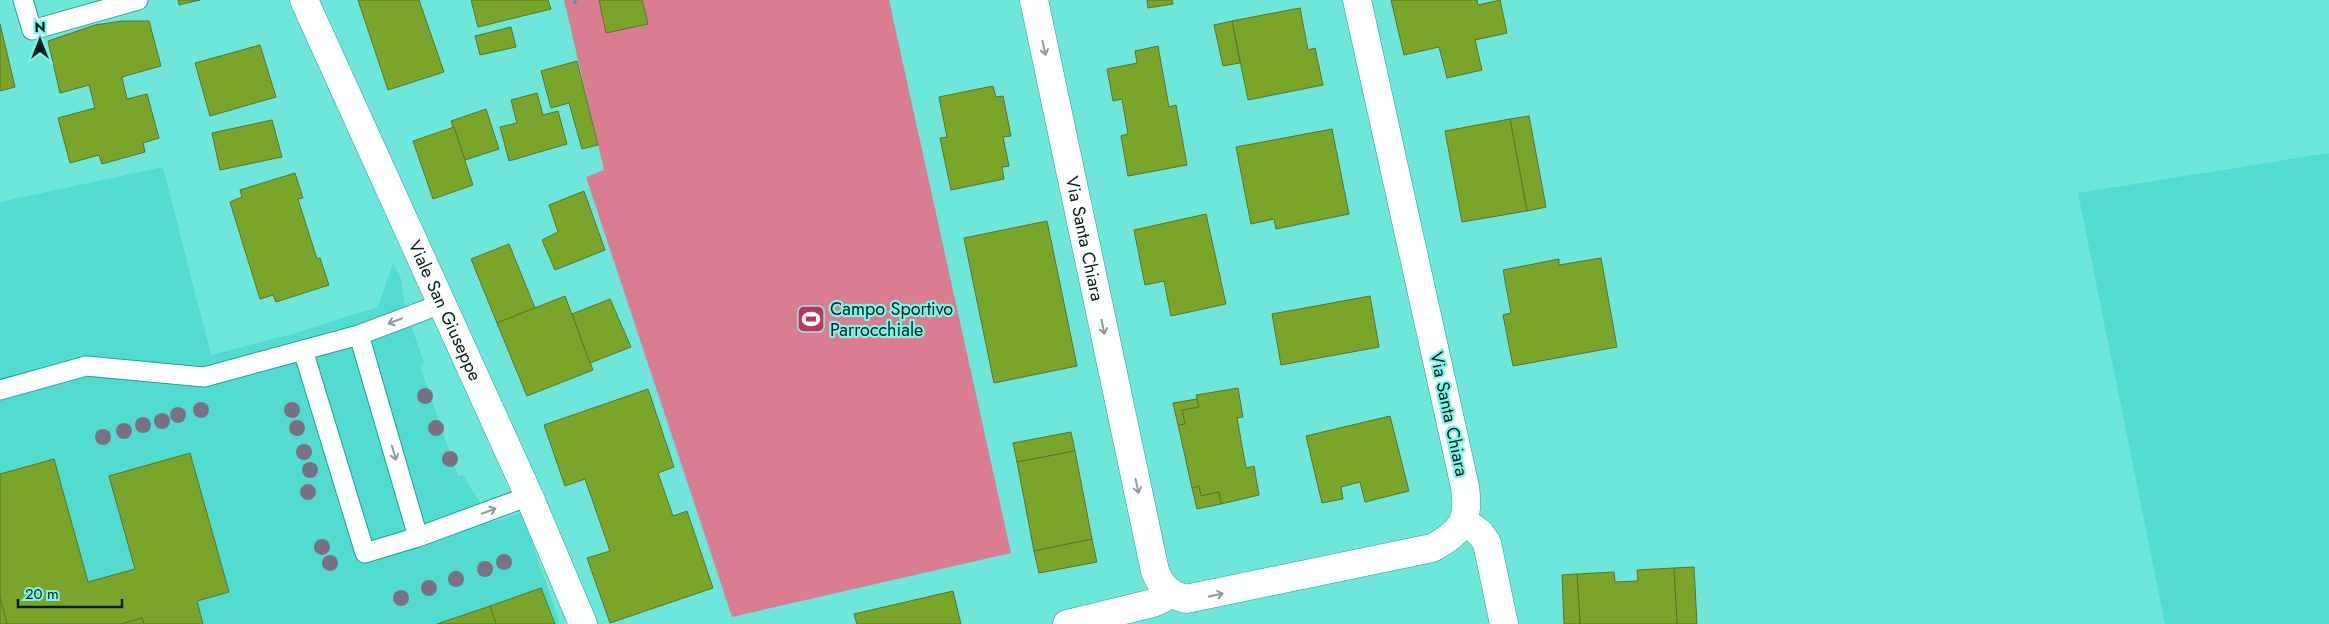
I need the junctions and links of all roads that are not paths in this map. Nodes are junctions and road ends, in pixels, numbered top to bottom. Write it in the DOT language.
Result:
graph roads {
  1 [pos="23,0"];
  2 [pos="138,0"];
  3 [pos="304,0"];
  4 [pos="1034,0"];
  5 [pos="1357,0"];
  6 [pos="441,304"];
  7 [pos="358,334"];
  8 [pos="303,350"];
  9 [pos="0,390"];
  10 [pos="528,496"];
  11 [pos="1464,521"];
  12 [pos="418,537"];
  13 [pos="1167,591"];
  14 [pos="584,624"];
  15 [pos="1067,624"];
  16 [pos="1504,624"];
  1 -- 2 [label="lane"];
  3 -- 6 [label="street, Viale San Giuseppe"];
  4 -- 13 [label="street, Via Santa Chiara, one-way"];
  5 -- 11 [label="street, Via Santa Chiara"];
  6 -- 7 [label="lane, one-way"];
  6 -- 10 [label="street, Viale San Giuseppe"];
  7 -- 8 [label="lane"];
  7 -- 12 [label="lane, one-way"];
  8 -- 9 [label="lane"];
  8 -- 12 [label="lane"];
  12 -- 10 [label="lane, one-way"];
  10 -- 14 [label="street, Viale San Giuseppe"];
  13 -- 11 [label="street, one-way"];
  11 -- 16 [label="street"];
  13 -- 15 [label="street"];
}
